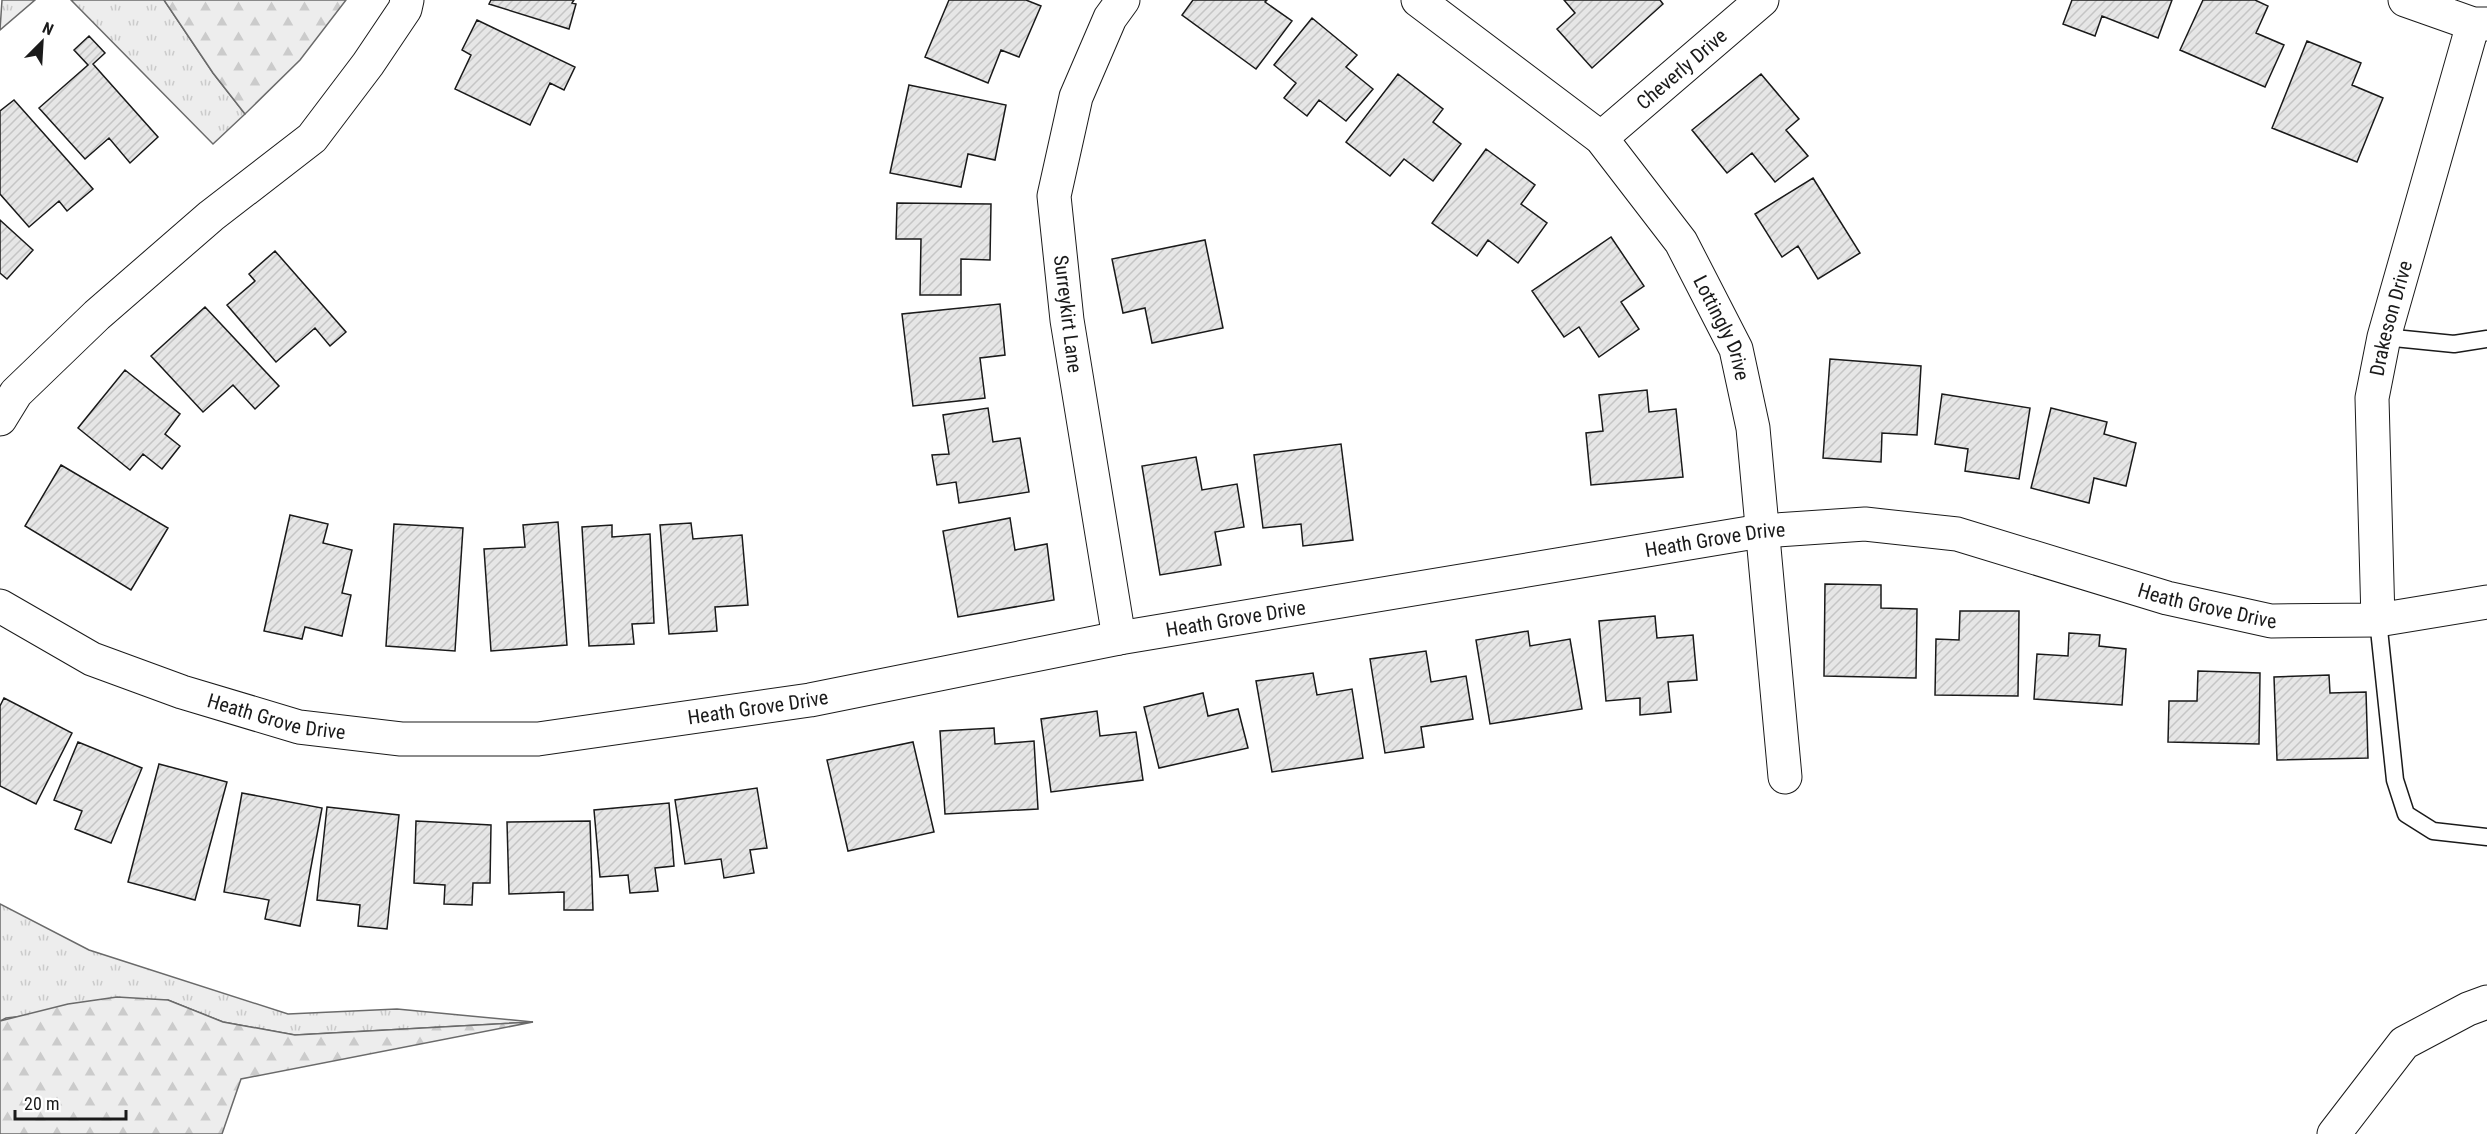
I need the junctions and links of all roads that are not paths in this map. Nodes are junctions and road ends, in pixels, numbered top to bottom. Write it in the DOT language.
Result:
graph roads {
  1 [pos="407,0"];
  2 [pos="1123,0"];
  3 [pos="1418,0"];
  4 [pos="1762,0"];
  5 [pos="2405,0"];
  6 [pos="2480,24"];
  7 [pos="1601,138"];
  8 [pos="2384,337"];
  9 [pos="2487,339"];
  10 [pos="0,419"];
  11 [pos="1761,531"];
  12 [pos="2487,602"];
  13 [pos="0,606"];
  14 [pos="2378,620"];
  15 [pos="1119,638"];
  16 [pos="1785,777"];
  17 [pos="2487,837"];
  18 [pos="2487,1002"];
  19 [pos="2334,1134"];
  1 -- 10 [label="street"];
  2 -- 15 [label="street, Surreykirt Lane"];
  3 -- 7 [label="street, Lottingly Drive"];
  4 -- 7 [label="street, Cheverly Drive"];
  5 -- 6 [label="street"];
  6 -- 8 [label="street, Drakeson Drive"];
  7 -- 11 [label="street, Lottingly Drive"];
  8 -- 9 [label="lane"];
  8 -- 14 [label="street, Drakeson Drive"];
  11 -- 14 [label="street, Heath Grove Drive"];
  11 -- 15 [label="street, Heath Grove Drive"];
  11 -- 16 [label="street, Lottingly Drive"];
  12 -- 14 [label="street, Heath Grove Drive"];
  13 -- 15 [label="street, Heath Grove Drive"];
  14 -- 17 [label="lane"];
  18 -- 19 [label="street"];
}
